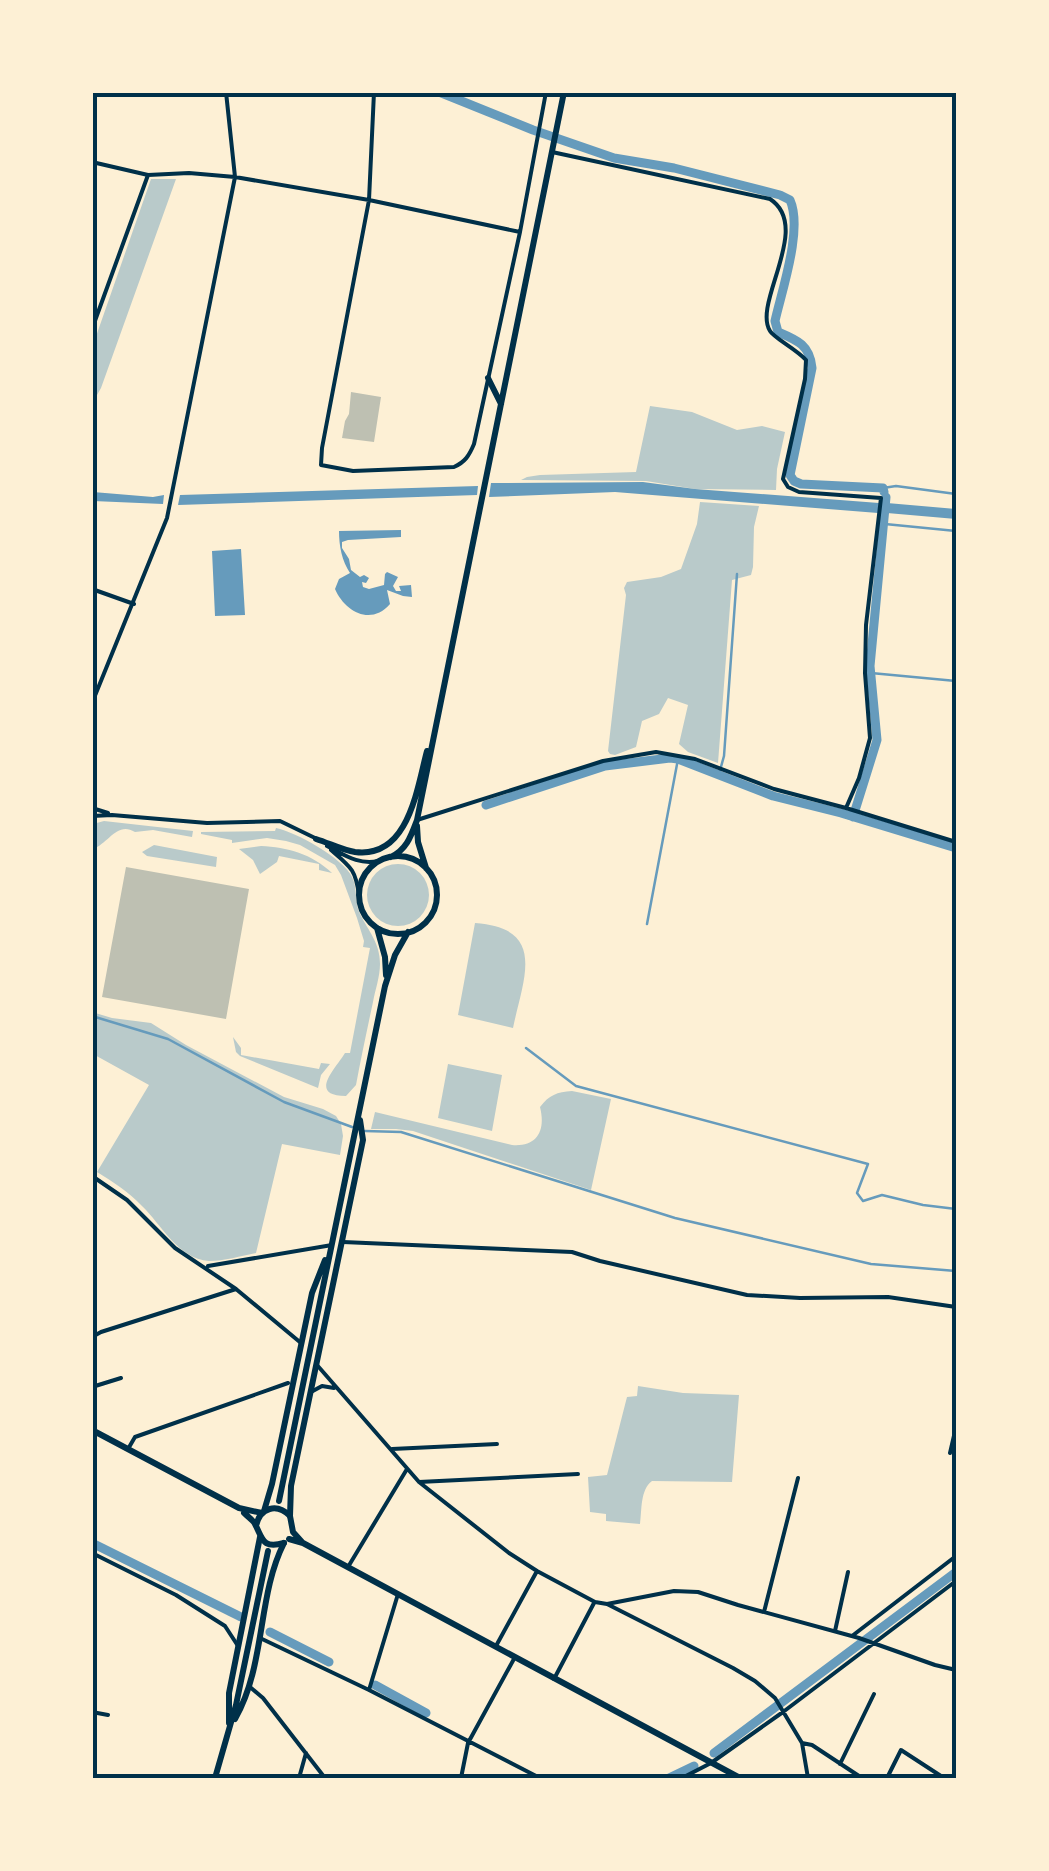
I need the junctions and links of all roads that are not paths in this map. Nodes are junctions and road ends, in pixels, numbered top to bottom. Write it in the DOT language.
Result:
graph roads {
  1 [pos="226,92"];
  2 [pos="374,92"];
  3 [pos="546,92"];
  4 [pos="564,92"];
  5 [pos="552,149"];
  6 [pos="92,162"];
  7 [pos="148,175"];
  8 [pos="235,177"];
  9 [pos="369,200"];
  10 [pos="520,232"];
  11 [pos="92,330"];
  12 [pos="488,378"];
  13 [pos="501,404"];
  14 [pos="92,589"];
  15 [pos="134,604"];
  16 [pos="92,703"];
  17 [pos="436,726"];
  18 [pos="92,808"];
  19 [pos="849,809"];
  20 [pos="112,815"];
  21 [pos="92,816"];
  22 [pos="417,820"];
  23 [pos="320,842"];
  24 [pos="956,842"];
  25 [pos="391,856"];
  26 [pos="378,861"];
  27 [pos="427,869"];
  28 [pos="359,896"];
  29 [pos="376,927"];
  30 [pos="408,932"];
  31 [pos="385,986"];
  32 [pos="359,1120"];
  33 [pos="92,1176"];
  34 [pos="342,1242"];
  35 [pos="332,1246"];
  36 [pos="205,1266"];
  37 [pos="236,1289"];
  38 [pos="956,1307"];
  39 [pos="92,1337"];
  40 [pos="301,1344"];
  41 [pos="317,1364"];
  42 [pos="121,1378"];
  43 [pos="288,1382"];
  44 [pos="92,1387"];
  45 [pos="338,1390"];
  46 [pos="311,1392"];
  47 [pos="956,1427"];
  48 [pos="92,1430"];
  49 [pos="497,1444"];
  50 [pos="128,1449"];
  51 [pos="390,1449"];
  52 [pos="950,1453"];
  53 [pos="407,1469"];
  54 [pos="578,1474"];
  55 [pos="798,1478"];
  56 [pos="419,1482"];
  57 [pos="279,1501"];
  58 [pos="239,1508"];
  59 [pos="263,1512"];
  60 [pos="290,1516"];
  61 [pos="256,1526"];
  62 [pos="260,1537"];
  63 [pos="289,1538"];
  64 [pos="268,1552"];
  65 [pos="92,1553"];
  66 [pos="956,1556"];
  67 [pos="348,1567"];
  68 [pos="537,1571"];
  69 [pos="848,1572"];
  70 [pos="956,1581"];
  71 [pos="398,1594"];
  72 [pos="595,1602"];
  73 [pos="607,1604"];
  74 [pos="764,1612"];
  75 [pos="244,1624"];
  76 [pos="225,1626"];
  77 [pos="836,1631"];
  78 [pos="852,1636"];
  79 [pos="260,1638"];
  80 [pos="873,1643"];
  81 [pos="239,1647"];
  82 [pos="496,1647"];
  83 [pos="515,1657"];
  84 [pos="956,1670"];
  85 [pos="554,1678"];
  86 [pos="250,1687"];
  87 [pos="369,1690"];
  88 [pos="874,1694"];
  89 [pos="783,1710"];
  90 [pos="92,1712"];
  91 [pos="108,1715"];
  92 [pos="228,1731"];
  93 [pos="468,1743"];
  94 [pos="802,1743"];
  95 [pos="306,1753"];
  96 [pos="712,1763"];
  97 [pos="840,1764"];
  98 [pos="215,1778"];
  99 [pos="300,1778"];
  100 [pos="325,1778"];
  101 [pos="460,1778"];
  102 [pos="540,1778"];
  103 [pos="682,1778"];
  104 [pos="740,1778"];
  105 [pos="808,1778"];
  106 [pos="862,1778"];
  107 [pos="886,1778"];
  108 [pos="944,1778"];
  1 -- 8 [label="street"];
  2 -- 9 [label="street"];
  3 -- 10 [label="street"];
  4 -- 5 [label="main road"];
  5 -- 13 [label="main road"];
  5 -- 19 [label="street"];
  6 -- 7 [label="street"];
  7 -- 8 [label="street"];
  7 -- 11 [label="street"];
  8 -- 9 [label="street"];
  8 -- 15 [label="street"];
  9 -- 10 [label="street"];
  9 -- 12 [label="street"];
  10 -- 12 [label="street"];
  12 -- 13 [label="main road"];
  13 -- 17 [label="main road"];
  14 -- 15 [label="street"];
  15 -- 16 [label="street"];
  17 -- 22 [label="main road"];
  17 -- 23 [label="main road"];
  18 -- 20 [label="street"];
  19 -- 22 [label="street"];
  19 -- 24 [label="street"];
  20 -- 21 [label="street"];
  20 -- 23 [label="street"];
  22 -- 25 [label="main road"];
  22 -- 27 [label="main road"];
  23 -- 26 [label="street"];
  23 -- 28 [label="street"];
  25 -- 26 [label="main road"];
  25 -- 27 [label="main road"];
  26 -- 28 [label="main road"];
  27 -- 30 [label="main road"];
  28 -- 29 [label="main road"];
  29 -- 30 [label="main road"];
  29 -- 31 [label="main road"];
  30 -- 31 [label="main road"];
  31 -- 32 [label="main road"];
  32 -- 34 [label="main road"];
  32 -- 35 [label="main road"];
  33 -- 36 [label="street"];
  34 -- 38 [label="street"];
  34 -- 41 [label="main road"];
  35 -- 36 [label="street"];
  35 -- 40 [label="main road"];
  35 -- 57 [label="main road"];
  36 -- 37 [label="street"];
  37 -- 39 [label="street"];
  37 -- 40 [label="street"];
  40 -- 59 [label="main road"];
  41 -- 45 [label="street"];
  41 -- 46 [label="main road"];
  42 -- 44 [label="street"];
  43 -- 50 [label="street"];
  45 -- 46 [label="street"];
  45 -- 51 [label="street"];
  46 -- 60 [label="main road"];
  47 -- 52 [label="street"];
  48 -- 50 [label="main road"];
  49 -- 51 [label="street"];
  50 -- 58 [label="main road"];
  51 -- 53 [label="street"];
  53 -- 56 [label="street"];
  53 -- 67 [label="street"];
  54 -- 56 [label="street"];
  55 -- 74 [label="street"];
  56 -- 68 [label="street"];
  58 -- 59 [label="main road"];
  58 -- 61 [label="main road"];
  59 -- 60 [label="main road"];
  59 -- 61 [label="main road"];
  60 -- 63 [label="main road"];
  61 -- 62 [label="main road"];
  62 -- 63 [label="main road"];
  62 -- 75 [label="main road"];
  63 -- 67 [label="main road"];
  63 -- 79 [label="main road"];
  64 -- 92 [label="main road"];
  65 -- 76 [label="street"];
  66 -- 78 [label="street"];
  67 -- 71 [label="main road"];
  68 -- 72 [label="street"];
  68 -- 82 [label="street"];
  69 -- 77 [label="street"];
  70 -- 80 [label="street"];
  71 -- 82 [label="main road"];
  71 -- 87 [label="street"];
  72 -- 73 [label="street"];
  72 -- 85 [label="street"];
  73 -- 74 [label="street"];
  73 -- 89 [label="street"];
  74 -- 77 [label="street"];
  75 -- 76 [label="street"];
  75 -- 81 [label="main road"];
  76 -- 81 [label="street"];
  77 -- 78 [label="street"];
  78 -- 80 [label="street"];
  79 -- 86 [label="main road"];
  79 -- 87 [label="street"];
  80 -- 84 [label="street"];
  80 -- 89 [label="street"];
  81 -- 92 [label="main road"];
  82 -- 83 [label="main road"];
  83 -- 85 [label="main road"];
  83 -- 93 [label="street"];
  85 -- 96 [label="main road"];
  86 -- 92 [label="main road"];
  86 -- 95 [label="street"];
  87 -- 93 [label="street"];
  88 -- 97 [label="street"];
  89 -- 94 [label="street"];
  89 -- 96 [label="street"];
  90 -- 91 [label="street"];
  92 -- 98 [label="main road"];
  93 -- 101 [label="street"];
  93 -- 102 [label="street"];
  94 -- 97 [label="street"];
  94 -- 105 [label="street"];
  95 -- 99 [label="street"];
  95 -- 100 [label="street"];
  96 -- 103 [label="street"];
  96 -- 104 [label="main road"];
  97 -- 106 [label="street"];
  107 -- 108 [label="street"];
}
